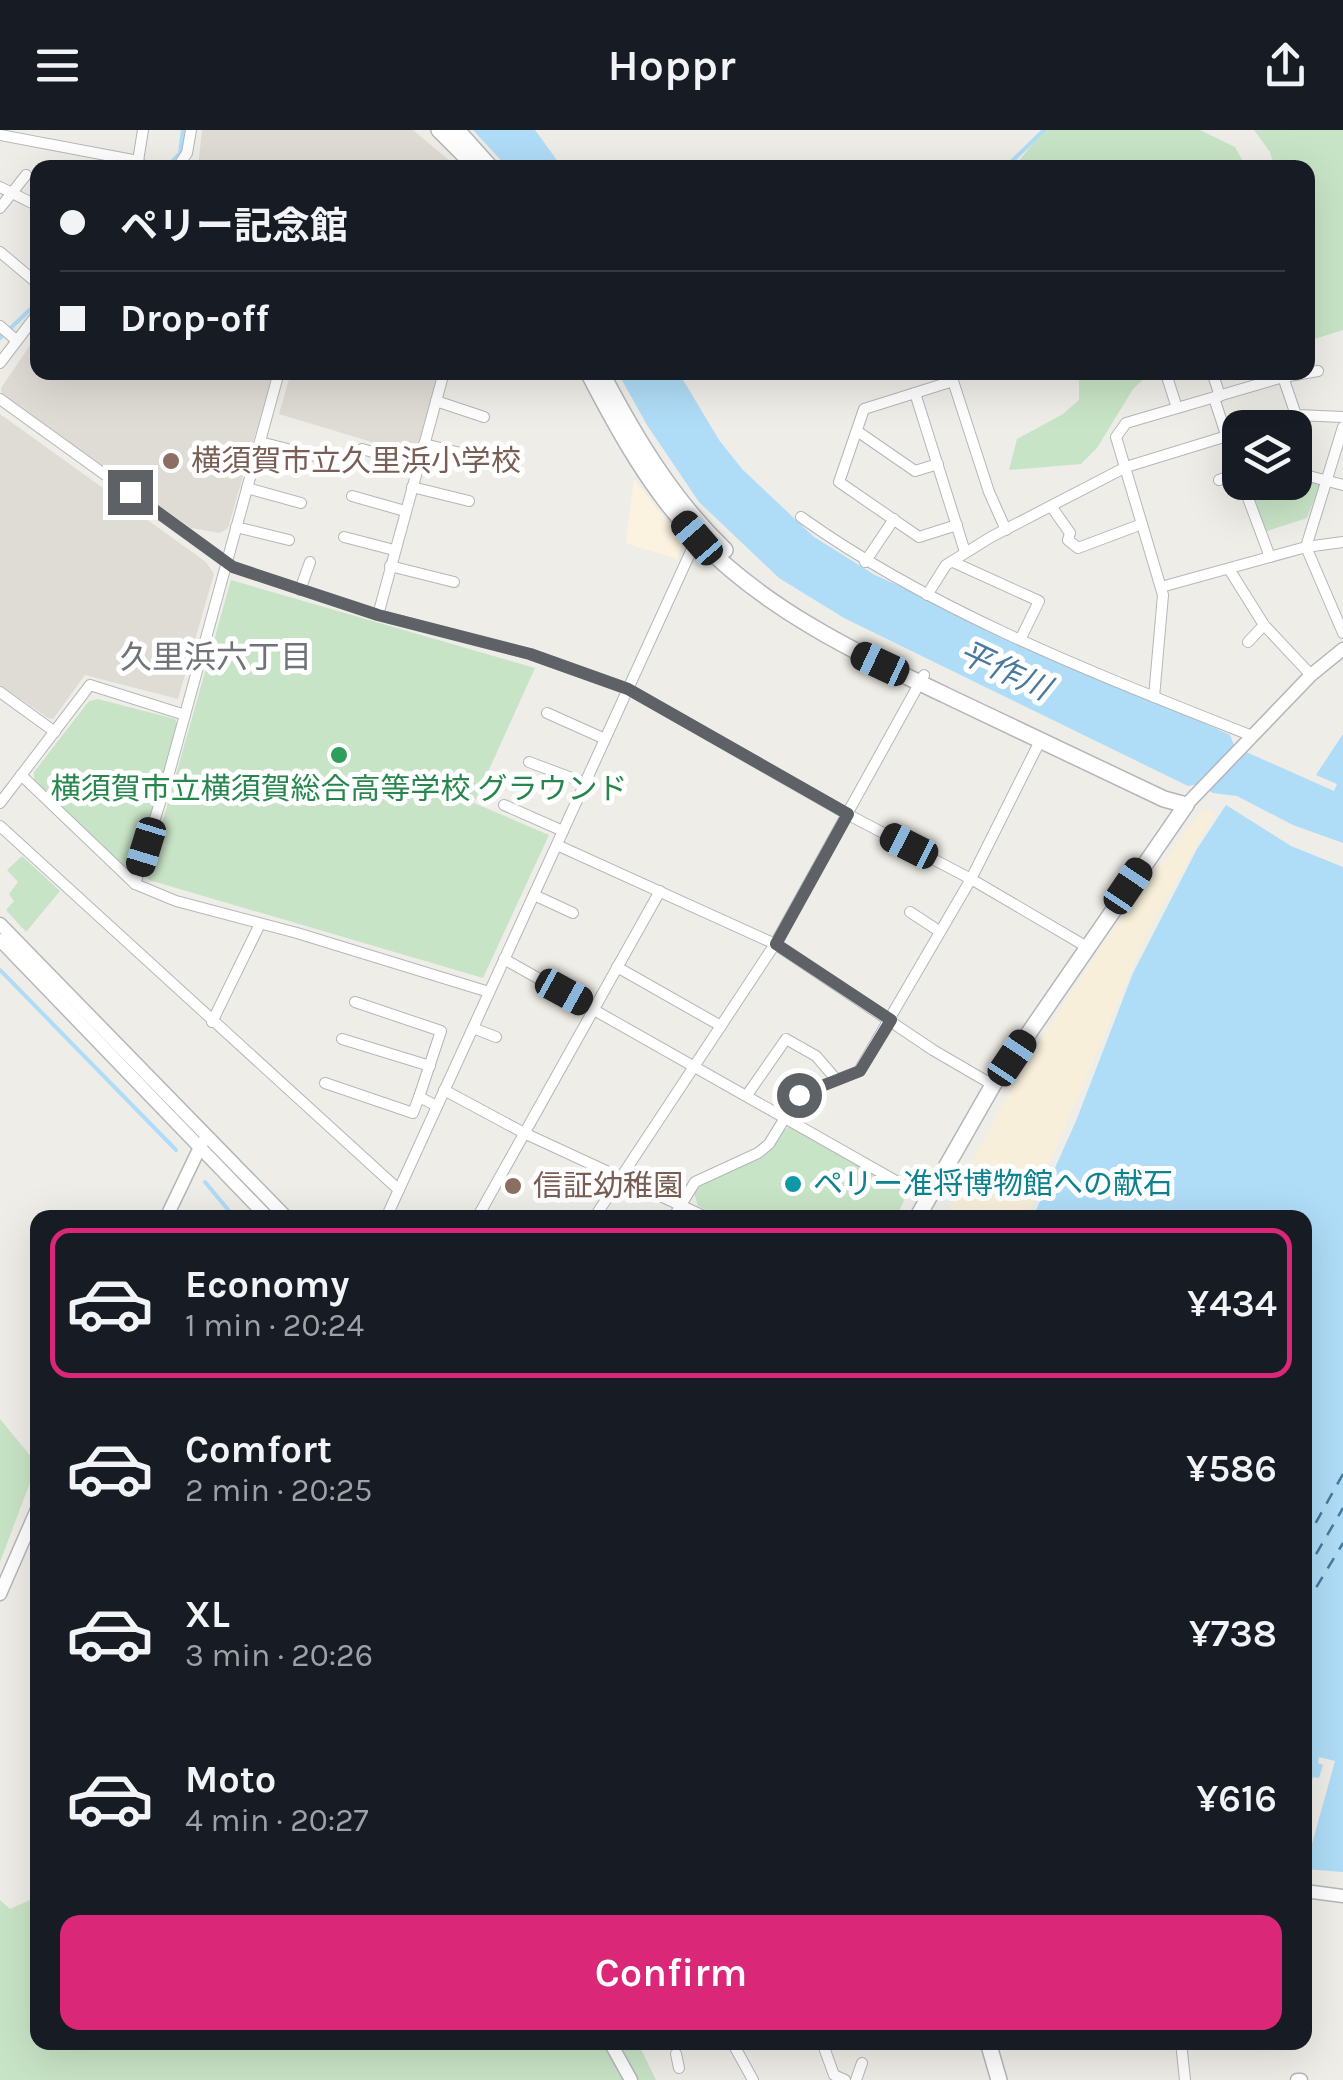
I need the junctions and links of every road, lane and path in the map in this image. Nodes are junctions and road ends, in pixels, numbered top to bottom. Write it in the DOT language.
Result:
graph roads {
  1 [pos="47,130"];
  2 [pos="143,130"];
  3 [pos="190,130"];
  4 [pos="439,130"];
  5 [pos="457,130"];
  6 [pos="0,134"];
  7 [pos="45,143"];
  8 [pos="124,160"];
  9 [pos="142,160"];
  10 [pos="182,160"];
  11 [pos="469,160"];
  12 [pos="483,160"];
  13 [pos="26,176"];
  14 [pos="6,189"];
  15 [pos="30,202"];
  16 [pos="0,208"];
  17 [pos="0,252"];
  18 [pos="30,277"];
  19 [pos="30,323"];
  20 [pos="0,326"];
  21 [pos="16,340"];
  22 [pos="0,363"];
  23 [pos="1318,370"];
  24 [pos="1315,371"];
  25 [pos="278,380"];
  26 [pos="442,380"];
  27 [pos="593,380"];
  28 [pos="606,380"];
  29 [pos="1168,380"];
  30 [pos="1214,380"];
  31 [pos="1273,380"];
  32 [pos="1284,380"];
  33 [pos="915,393"];
  34 [pos="1217,397"];
  35 [pos="0,399"];
  36 [pos="436,402"];
  37 [pos="1146,403"];
  38 [pos="1177,408"];
  39 [pos="1294,410"];
  40 [pos="484,416"];
  41 [pos="1150,416"];
  42 [pos="1222,416"];
  43 [pos="1312,416"];
  44 [pos="1343,418"];
  45 [pos="1343,427"];
  46 [pos="857,431"];
  47 [pos="1222,438"];
  48 [pos="260,442"];
  49 [pos="424,444"];
  50 [pos="362,448"];
  51 [pos="316,456"];
  52 [pos="489,460"];
  53 [pos="938,464"];
  54 [pos="418,465"];
  55 [pos="1126,467"];
  56 [pos="1312,477"];
  57 [pos="1326,482"];
  58 [pos="1343,485"];
  59 [pos="412,487"];
  60 [pos="247,488"];
  61 [pos="352,496"];
  62 [pos="1249,500"];
  63 [pos="469,501"];
  64 [pos="301,503"];
  65 [pos="1051,506"];
  66 [pos="405,510"];
  67 [pos="801,517"];
  68 [pos="894,519"];
  69 [pos="1142,524"];
  70 [pos="956,525"];
  71 [pos="236,527"];
  72 [pos="1006,530"];
  73 [pos="344,538"];
  74 [pos="697,538"];
  75 [pos="289,540"];
  76 [pos="1343,542"];
  77 [pos="1306,547"];
  78 [pos="394,550"];
  79 [pos="965,552"];
  80 [pos="1270,558"];
  81 [pos="227,562"];
  82 [pos="310,562"];
  83 [pos="866,562"];
  84 [pos="953,562"];
  85 [pos="390,566"];
  86 [pos="1229,569"];
  87 [pos="454,582"];
  88 [pos="1161,587"];
  89 [pos="300,590"];
  90 [pos="927,595"];
  91 [pos="378,615"];
  92 [pos="1264,626"];
  93 [pos="1343,634"];
  94 [pos="1021,638"];
  95 [pos="1248,642"];
  96 [pos="1343,648"];
  97 [pos="1312,675"];
  98 [pos="922,679"];
  99 [pos="628,689"];
  100 [pos="0,692"];
  101 [pos="1154,697"];
  102 [pos="547,713"];
  103 [pos="185,715"];
  104 [pos="55,732"];
  105 [pos="605,739"];
  106 [pos="1040,740"];
  107 [pos="1248,740"];
  108 [pos="528,762"];
  109 [pos="22,775"];
  110 [pos="585,782"];
  111 [pos="1191,799"];
  112 [pos="0,803"];
  113 [pos="504,806"];
  114 [pos="848,814"];
  115 [pos="0,826"];
  116 [pos="563,831"];
  117 [pos="557,845"];
  118 [pos="971,878"];
  119 [pos="135,884"];
  120 [pos="660,891"];
  121 [pos="534,895"];
  122 [pos="910,912"];
  123 [pos="573,913"];
  124 [pos="0,924"];
  125 [pos="260,924"];
  126 [pos="939,932"];
  127 [pos="0,940"];
  128 [pos="776,944"];
  129 [pos="1087,946"];
  130 [pos="504,959"];
  131 [pos="617,967"];
  132 [pos="490,992"];
  133 [pos="355,1002"];
  134 [pos="594,1009"];
  135 [pos="891,1020"];
  136 [pos="212,1022"];
  137 [pos="721,1026"];
  138 [pos="473,1028"];
  139 [pos="496,1037"];
  140 [pos="342,1039"];
  141 [pos="430,1066"];
  142 [pos="692,1066"];
  143 [pos="835,1078"];
  144 [pos="324,1082"];
  145 [pos="993,1085"];
  146 [pos="444,1090"];
  147 [pos="747,1096"];
  148 [pos="419,1097"];
  149 [pos="437,1106"];
  150 [pos="782,1117"];
  151 [pos="524,1133"];
  152 [pos="204,1141"];
  153 [pos="621,1176"];
  154 [pos="399,1190"];
  155 [pos="926,1198"];
  156 [pos="679,1204"];
  157 [pos="170,1210"];
  158 [pos="261,1210"];
  159 [pos="278,1210"];
  160 [pos="390,1210"];
  161 [pos="481,1210"];
  162 [pos="599,1210"];
  163 [pos="676,1210"];
  164 [pos="691,1210"];
  165 [pos="921,1210"];
  166 [pos="30,1525"];
  167 [pos="0,1594"];
  168 [pos="1312,1892"];
  169 [pos="1343,1896"];
  170 [pos="614,2050"];
  171 [pos="736,2050"];
  172 [pos="825,2050"];
  173 [pos="991,2050"];
  174 [pos="1182,2050"];
  175 [pos="676,2054"];
  176 [pos="862,2063"];
  177 [pos="678,2068"];
  178 [pos="630,2080"];
  179 [pos="752,2080"];
  180 [pos="845,2080"];
  181 [pos="856,2080"];
  182 [pos="1000,2080"];
  183 [pos="1185,2080"];
  1 -- 7 [label="street"];
  2 -- 9 [label="street"];
  3 -- 10 [label="street"];
  4 -- 11 [label="main road"];
  5 -- 12 [label="main road"];
  6 -- 7 [label="street"];
  7 -- 8 [label="street"];
  13 -- 14 [label="street"];
  14 -- 15 [label="street"];
  14 -- 16 [label="street"];
  17 -- 18 [label="street"];
  19 -- 21 [label="street"];
  20 -- 21 [label="street"];
  21 -- 22 [label="street"];
  23 -- 24 [label="street"];
  25 -- 48 [label="street"];
  26 -- 36 [label="street"];
  27 -- 74 [label="main road"];
  28 -- 98 [label="main road"];
  29 -- 38 [label="street"];
  30 -- 34 [label="street"];
  31 -- 34 [label="street"];
  32 -- 39 [label="street"];
  33 -- 46 [label="street"];
  33 -- 53 [label="street"];
  33 -- 72 [label="street"];
  34 -- 38 [label="street"];
  34 -- 42 [label="street"];
  35 -- 81 [label="street"];
  36 -- 40 [label="street"];
  36 -- 49 [label="street"];
  37 -- 41 [label="street"];
  38 -- 41 [label="street"];
  41 -- 55 [label="street"];
  43 -- 44 [label="street"];
  45 -- 57 [label="street"];
  46 -- 53 [label="street"];
  46 -- 68 [label="street"];
  47 -- 55 [label="street"];
  48 -- 51 [label="street"];
  48 -- 60 [label="street"];
  49 -- 52 [label="street"];
  49 -- 54 [label="street"];
  50 -- 54 [label="street"];
  53 -- 70 [label="street"];
  54 -- 59 [label="street"];
  55 -- 65 [label="street"];
  55 -- 69 [label="street"];
  56 -- 57 [label="street"];
  57 -- 58 [label="street"];
  57 -- 77 [label="street"];
  59 -- 63 [label="street"];
  59 -- 66 [label="street"];
  60 -- 64 [label="street"];
  60 -- 71 [label="street"];
  61 -- 66 [label="street"];
  62 -- 80 [label="street"];
  65 -- 69 [label="street"];
  65 -- 72 [label="street"];
  66 -- 78 [label="street"];
  67 -- 83 [label="street"];
  68 -- 70 [label="street"];
  68 -- 83 [label="street"];
  69 -- 88 [label="street"];
  70 -- 79 [label="street"];
  71 -- 75 [label="street"];
  71 -- 81 [label="street"];
  72 -- 79 [label="street"];
  73 -- 78 [label="street"];
  74 -- 98 [label="main road"];
  74 -- 99 [label="street"];
  76 -- 77 [label="street"];
  77 -- 80 [label="street"];
  77 -- 93 [label="street"];
  78 -- 85 [label="street"];
  79 -- 84 [label="street"];
  80 -- 86 [label="street"];
  81 -- 89 [label="street"];
  81 -- 103 [label="street"];
  82 -- 89 [label="street"];
  83 -- 90 [label="street"];
  84 -- 90 [label="street"];
  84 -- 94 [label="street"];
  85 -- 87 [label="street"];
  85 -- 91 [label="street"];
  86 -- 88 [label="street"];
  86 -- 92 [label="street"];
  88 -- 101 [label="street"];
  89 -- 91 [label="street"];
  90 -- 94 [label="street"];
  91 -- 99 [label="street"];
  92 -- 95 [label="street"];
  92 -- 97 [label="street"];
  94 -- 101 [label="street"];
  96 -- 97 [label="street"];
  97 -- 107 [label="street"];
  98 -- 106 [label="main road"];
  98 -- 111 [label="main road"];
  98 -- 114 [label="street"];
  99 -- 105 [label="street"];
  99 -- 114 [label="street"];
  100 -- 104 [label="street"];
  101 -- 107 [label="street"];
  102 -- 105 [label="street"];
  103 -- 104 [label="street"];
  103 -- 119 [label="street"];
  104 -- 109 [label="street"];
  105 -- 110 [label="street"];
  106 -- 111 [label="main road"];
  106 -- 118 [label="street"];
  107 -- 111 [label="street"];
  108 -- 110 [label="street"];
  109 -- 112 [label="street"];
  109 -- 119 [label="street"];
  110 -- 116 [label="street"];
  111 -- 129 [label="main road"];
  113 -- 116 [label="street"];
  114 -- 118 [label="street"];
  114 -- 128 [label="street"];
  115 -- 136 [label="street"];
  116 -- 117 [label="street"];
  117 -- 120 [label="street"];
  117 -- 121 [label="street"];
  118 -- 126 [label="street"];
  118 -- 129 [label="street"];
  119 -- 125 [label="street"];
  120 -- 128 [label="street"];
  120 -- 131 [label="street"];
  121 -- 123 [label="street"];
  121 -- 130 [label="street"];
  122 -- 126 [label="street"];
  124 -- 152 [label="street"];
  125 -- 132 [label="street"];
  125 -- 136 [label="street"];
  126 -- 135 [label="street"];
  127 -- 152 [label="street"];
  128 -- 135 [label="street"];
  128 -- 137 [label="street"];
  129 -- 145 [label="main road"];
  130 -- 132 [label="street"];
  130 -- 134 [label="street"];
  131 -- 134 [label="street"];
  131 -- 137 [label="street"];
  132 -- 138 [label="street"];
  133 -- 141 [label="street"];
  134 -- 142 [label="street"];
  134 -- 151 [label="street"];
  135 -- 143 [label="street"];
  135 -- 145 [label="street"];
  136 -- 154 [label="street"];
  137 -- 142 [label="street"];
  138 -- 139 [label="street"];
  138 -- 146 [label="street"];
  140 -- 141 [label="street"];
  141 -- 148 [label="street"];
  142 -- 147 [label="street"];
  142 -- 153 [label="street"];
  143 -- 147 [label="street"];
  143 -- 150 [label="street"];
  144 -- 148 [label="street"];
  145 -- 155 [label="main road"];
  146 -- 149 [label="street"];
  146 -- 151 [label="street"];
  147 -- 150 [label="street"];
  148 -- 149 [label="street"];
  149 -- 154 [label="street"];
  150 -- 155 [label="street"];
  150 -- 156 [label="street"];
  151 -- 153 [label="street"];
  151 -- 161 [label="street"];
  152 -- 157 [label="street"];
  152 -- 158 [label="street"];
  152 -- 159 [label="street"];
  153 -- 156 [label="street"];
  153 -- 162 [label="street"];
  154 -- 160 [label="street"];
  155 -- 165 [label="main road"];
  156 -- 163 [label="street"];
  156 -- 164 [label="street"];
  166 -- 167 [label="street"];
  168 -- 169 [label="street"];
  170 -- 178 [label="street"];
  171 -- 179 [label="street"];
  172 -- 180 [label="street"];
  173 -- 182 [label="main road"];
  174 -- 183 [label="street"];
  175 -- 177 [label="street"];
  176 -- 181 [label="street"];
}
